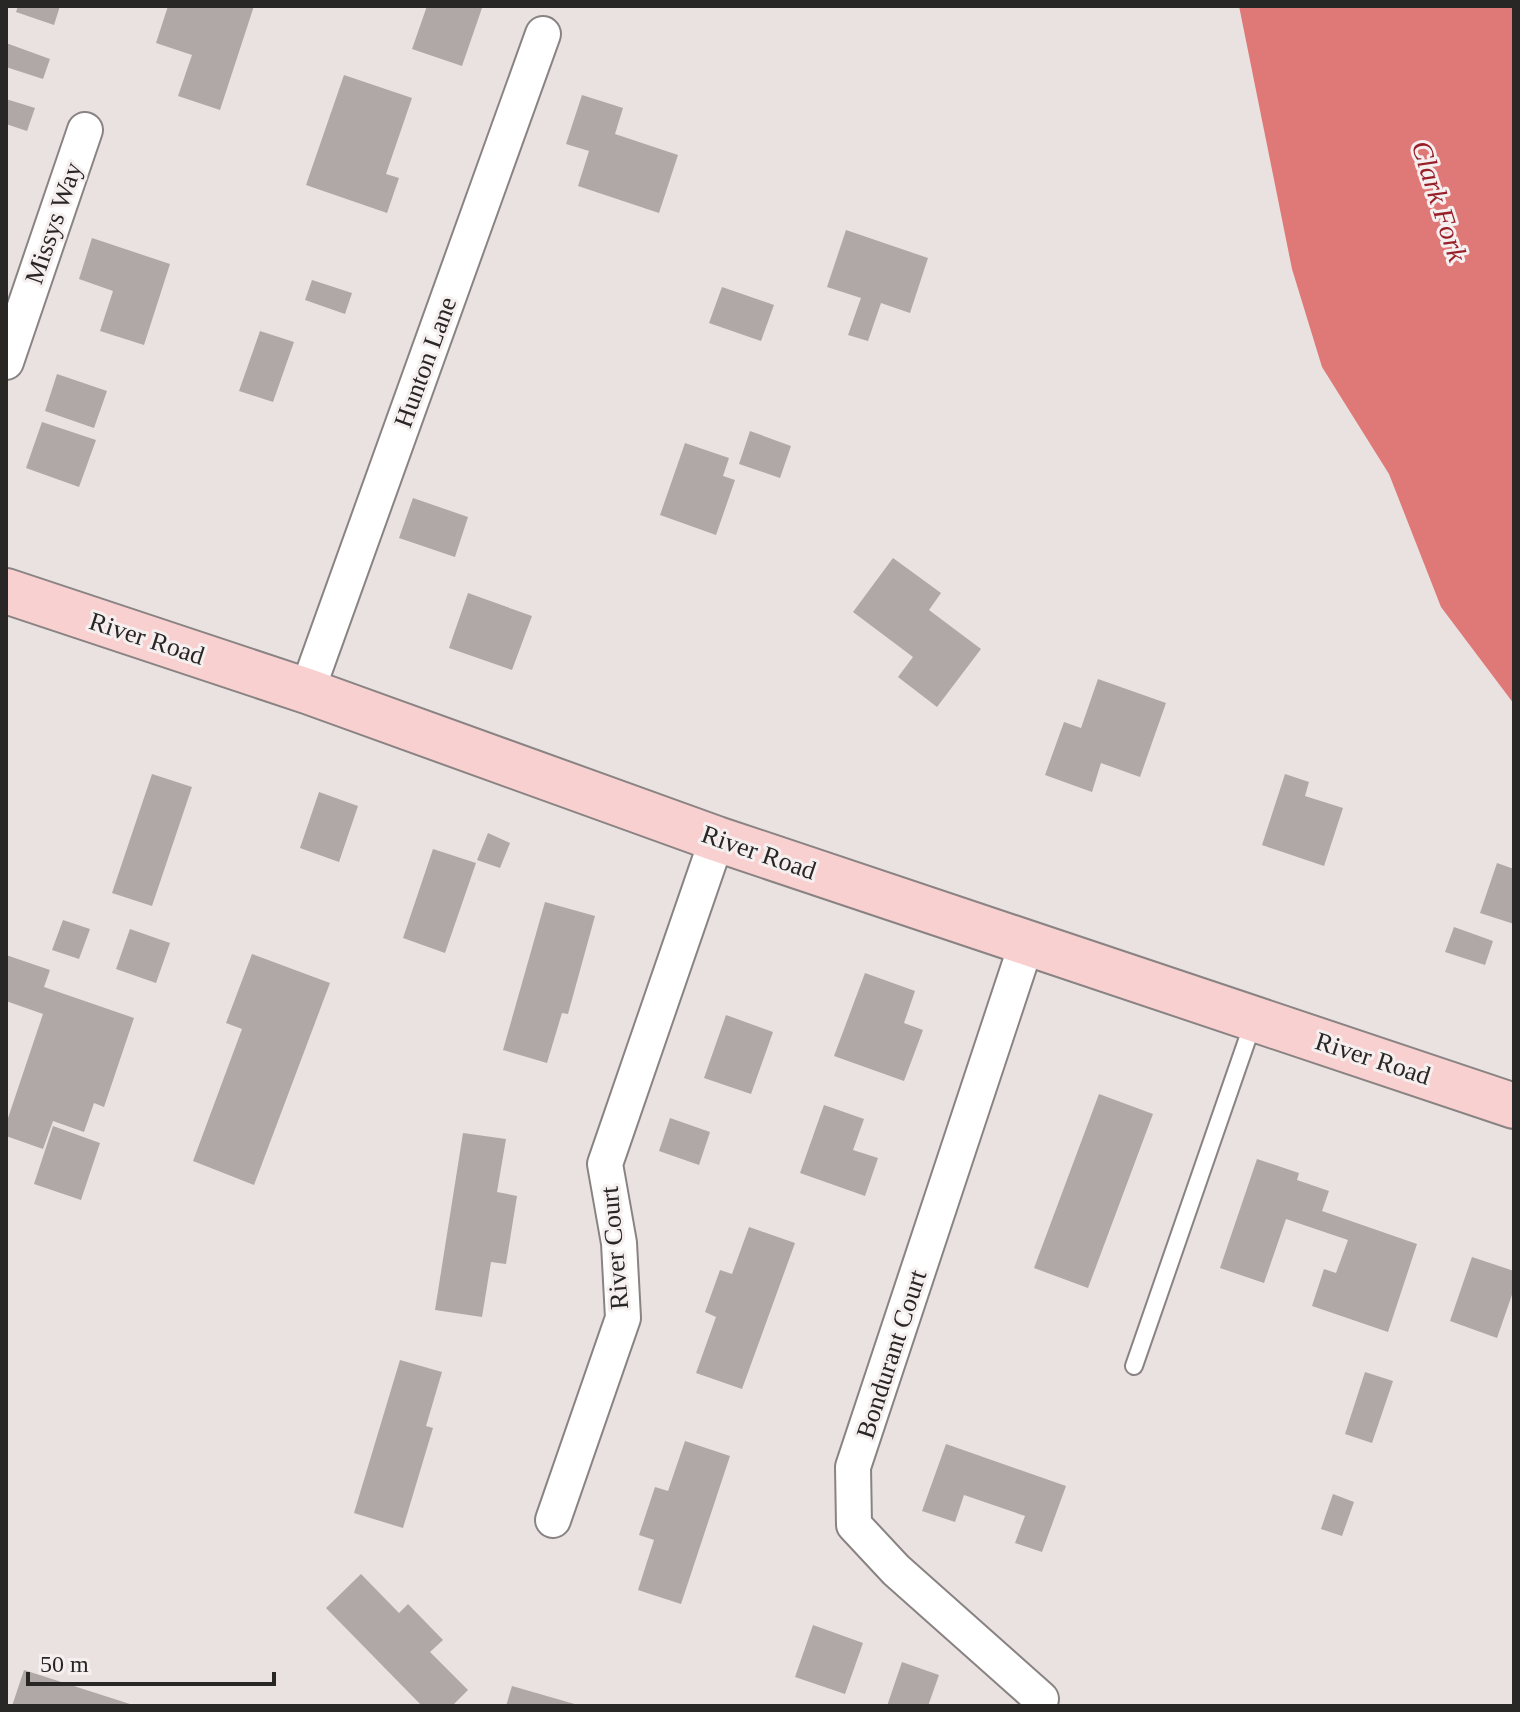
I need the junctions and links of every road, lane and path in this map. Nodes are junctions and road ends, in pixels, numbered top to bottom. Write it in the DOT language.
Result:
graph roads {
  1 [pos="543,34"];
  2 [pos="85,130"];
  3 [pos="6,362"];
  4 [pos="6,591"];
  5 [pos="307,691"];
  6 [pos="717,839"];
  7 [pos="1027,942"];
  8 [pos="1255,1019"];
  9 [pos="1514,1106"];
  10 [pos="1134,1366"];
  11 [pos="553,1520"];
  12 [pos="1041,1699"];
  1 -- 5 [label="street, Hunton Lane"];
  2 -- 3 [label="street, Missys Way"];
  4 -- 5 [label="street, River Road"];
  5 -- 6 [label="street, River Road"];
  6 -- 7 [label="street, River Road"];
  6 -- 11 [label="street, River Court"];
  7 -- 8 [label="street, River Road"];
  7 -- 12 [label="street, Bondurant Court"];
  8 -- 9 [label="street, River Road"];
  8 -- 10 [label="lane"];
}
